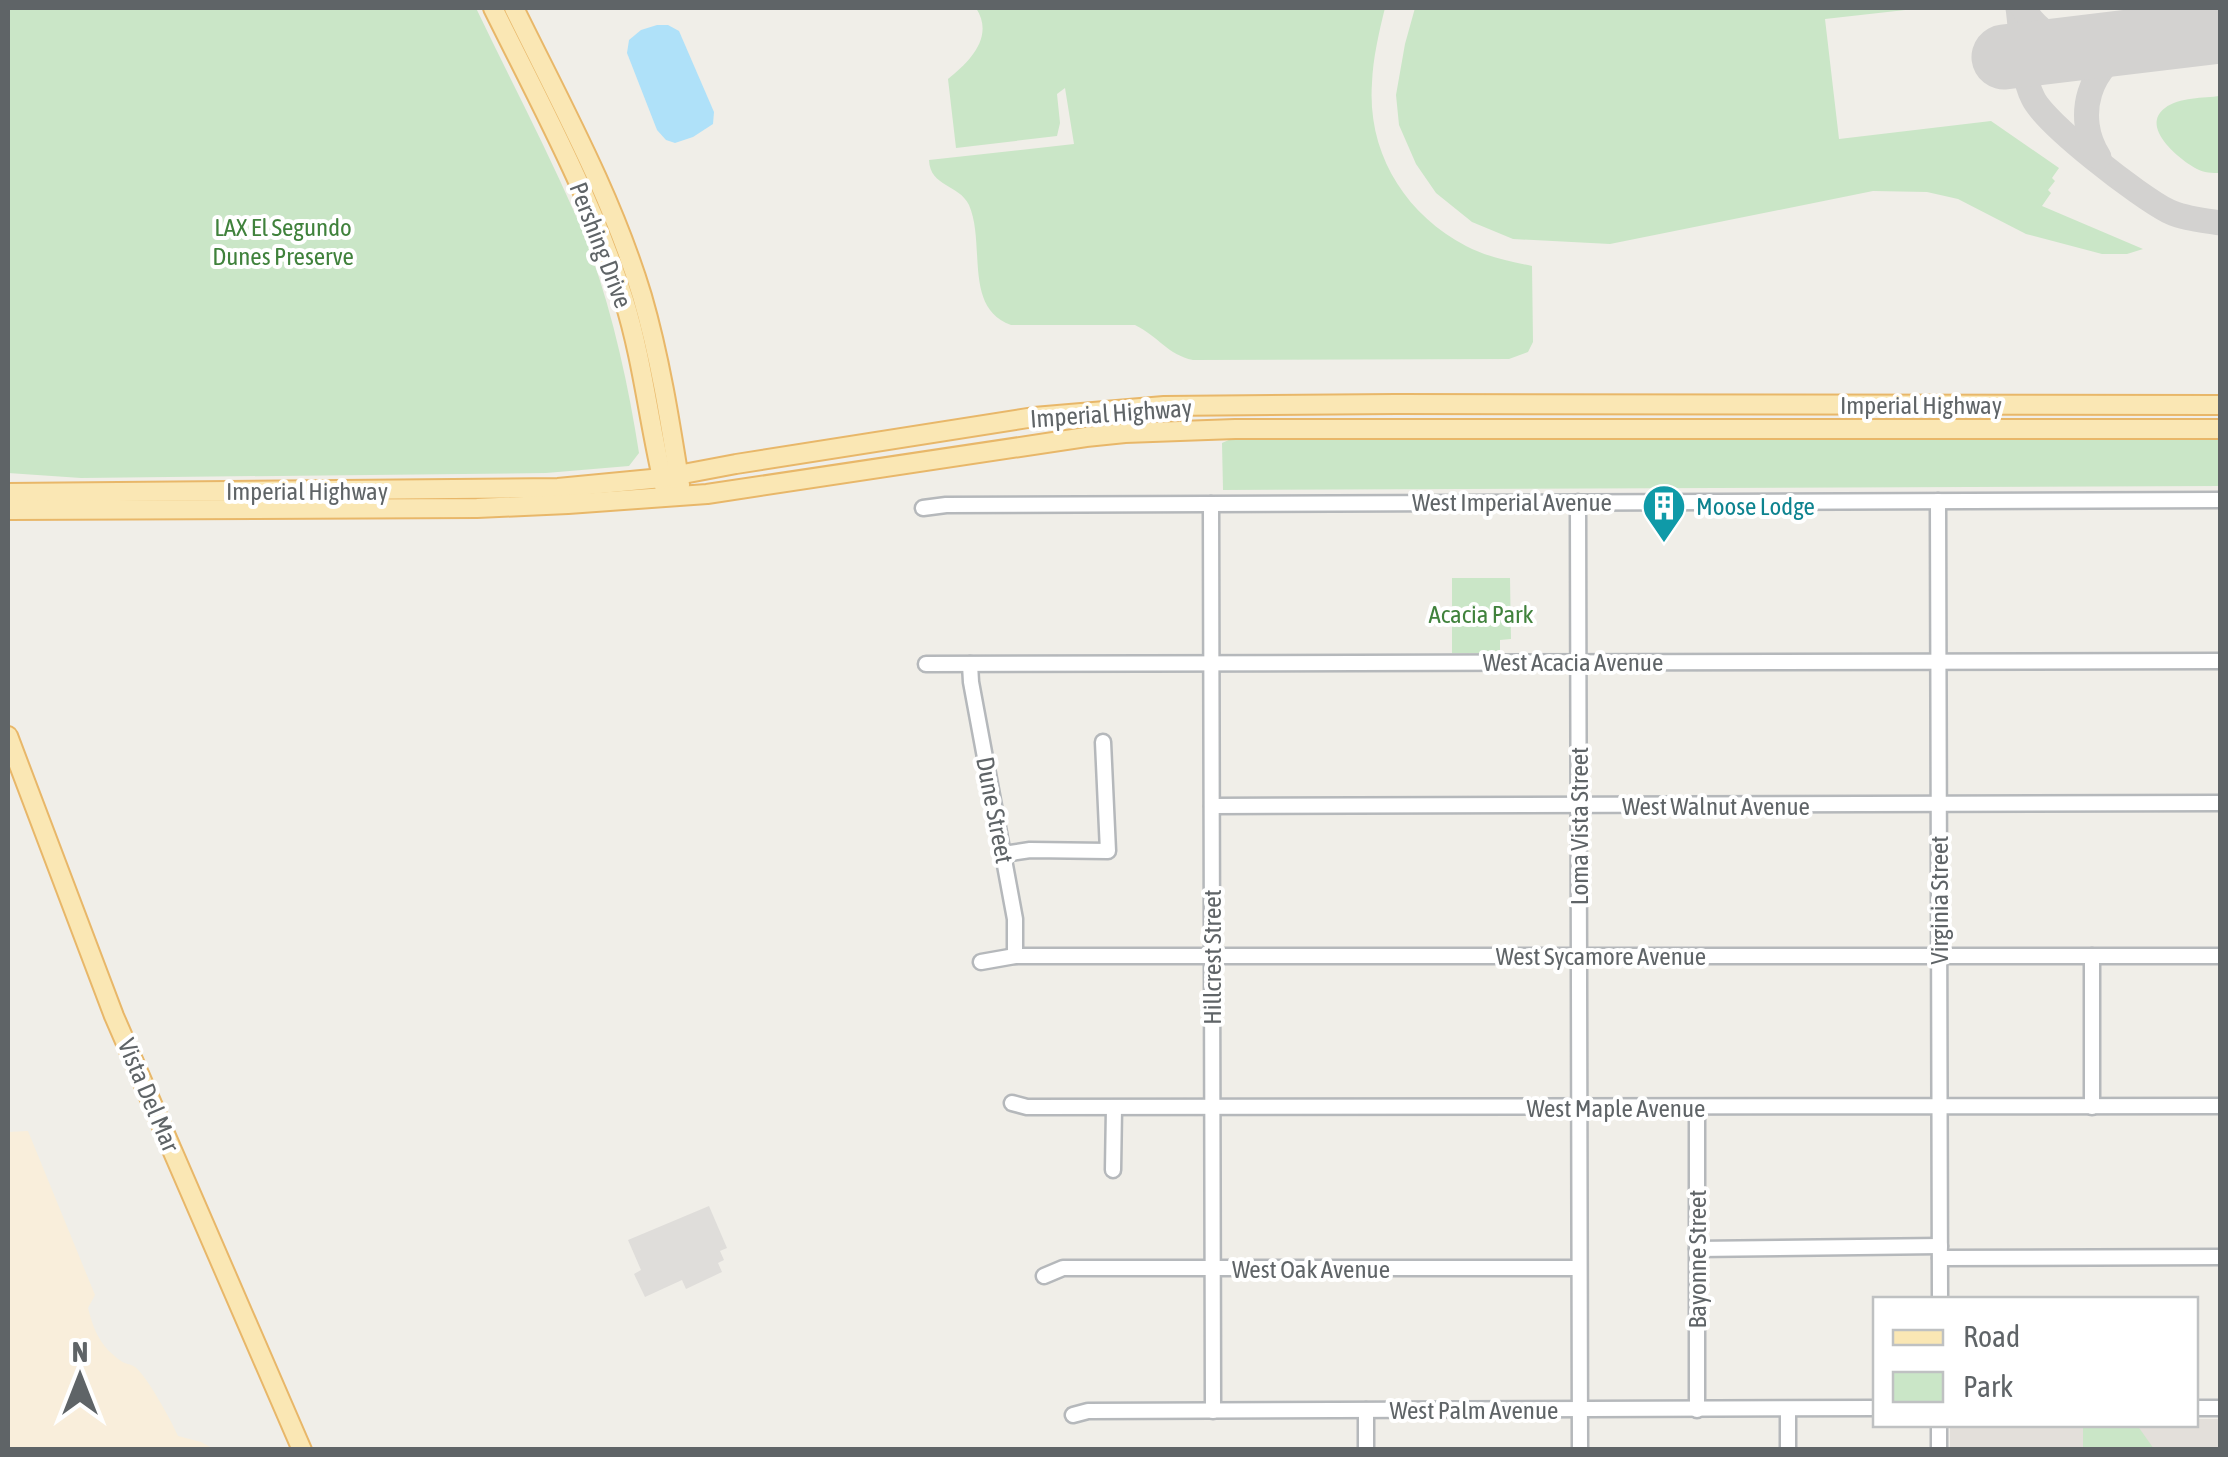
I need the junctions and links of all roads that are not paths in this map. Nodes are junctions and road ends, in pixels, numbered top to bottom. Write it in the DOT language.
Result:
graph roads {
  1 [pos="493,8"];
  2 [pos="514,8"];
  3 [pos="1278,405"];
  4 [pos="2220,405"];
  5 [pos="2220,429"];
  6 [pos="1218,430"];
  7 [pos="672,486"];
  8 [pos="8,493"];
  9 [pos="2220,500"];
  10 [pos="1938,501"];
  11 [pos="1578,502"];
  12 [pos="1211,504"];
  13 [pos="923,508"];
  14 [pos="8,510"];
  15 [pos="1938,661"];
  16 [pos="2220,661"];
  17 [pos="1578,662"];
  18 [pos="1211,663"];
  19 [pos="926,664"];
  20 [pos="970,664"];
  21 [pos="8,736"];
  22 [pos="1102,742"];
  23 [pos="1938,804"];
  24 [pos="2220,804"];
  25 [pos="1212,806"];
  26 [pos="1578,806"];
  27 [pos="1004,854"];
  28 [pos="1939,955"];
  29 [pos="1015,956"];
  30 [pos="1580,956"];
  31 [pos="2092,956"];
  32 [pos="2220,956"];
  33 [pos="1212,957"];
  34 [pos="981,962"];
  35 [pos="1012,1104"];
  36 [pos="1939,1106"];
  37 [pos="2220,1106"];
  38 [pos="2092,1107"];
  39 [pos="1114,1108"];
  40 [pos="1212,1108"];
  41 [pos="1579,1108"];
  42 [pos="1697,1108"];
  43 [pos="1112,1170"];
  44 [pos="1697,1250"];
  45 [pos="1940,1252"];
  46 [pos="2220,1257"];
  47 [pos="1580,1268"];
  48 [pos="1212,1269"];
  49 [pos="1044,1276"];
  50 [pos="1940,1297"];
  51 [pos="1788,1408"];
  52 [pos="1873,1408"];
  53 [pos="1212,1410"];
  54 [pos="1366,1410"];
  55 [pos="1579,1410"];
  56 [pos="1697,1410"];
  57 [pos="1073,1415"];
  58 [pos="302,1450"];
  59 [pos="1366,1450"];
  60 [pos="1580,1450"];
  61 [pos="1788,1450"];
  1 -- 7 [label="main road, Pershing Drive"];
  2 -- 7 [label="main road, Pershing Drive"];
  3 -- 4 [label="main road, Imperial Highway"];
  3 -- 6 [label="main road"];
  3 -- 7 [label="main road, Imperial Highway"];
  5 -- 6 [label="main road, Imperial Highway"];
  6 -- 7 [label="main road, Imperial Highway"];
  7 -- 8 [label="main road, Imperial Highway"];
  7 -- 14 [label="main road, Imperial Highway"];
  9 -- 10 [label="street, West Imperial Avenue"];
  10 -- 11 [label="street, West Imperial Avenue"];
  10 -- 15 [label="street, Virginia Street"];
  11 -- 12 [label="street, West Imperial Avenue"];
  11 -- 17 [label="street, Loma Vista Street"];
  12 -- 13 [label="street, West Imperial Avenue"];
  12 -- 18 [label="street, Hillcrest Street"];
  15 -- 16 [label="street, West Acacia Avenue"];
  15 -- 17 [label="street, West Acacia Avenue"];
  15 -- 23 [label="street, Virginia Street"];
  17 -- 18 [label="street, West Acacia Avenue"];
  17 -- 26 [label="street, Loma Vista Street"];
  18 -- 20 [label="street, West Acacia Avenue"];
  18 -- 25 [label="street, Hillcrest Street"];
  19 -- 20 [label="street, West Acacia Avenue"];
  20 -- 27 [label="street, Dune Street"];
  21 -- 58 [label="main road, Vista Del Mar"];
  22 -- 27 [label="street"];
  23 -- 24 [label="street, West Walnut Avenue"];
  23 -- 26 [label="street, West Walnut Avenue"];
  23 -- 28 [label="street, Virginia Street"];
  25 -- 26 [label="street, West Walnut Avenue"];
  25 -- 33 [label="street, Hillcrest Street"];
  26 -- 30 [label="street, Loma Vista Street"];
  27 -- 29 [label="street, Dune Street"];
  28 -- 30 [label="street, West Sycamore Avenue"];
  28 -- 31 [label="street, West Sycamore Avenue"];
  28 -- 36 [label="street, Virginia Street"];
  29 -- 33 [label="street, West Sycamore Avenue"];
  29 -- 34 [label="street, West Sycamore Avenue"];
  30 -- 33 [label="street, West Sycamore Avenue"];
  30 -- 41 [label="street, Loma Vista Street"];
  31 -- 32 [label="street, West Sycamore Avenue"];
  31 -- 38 [label="street"];
  33 -- 40 [label="street, Hillcrest Street"];
  35 -- 39 [label="street, West Maple Avenue"];
  36 -- 38 [label="street, West Maple Avenue"];
  36 -- 42 [label="street, West Maple Avenue"];
  36 -- 45 [label="street, Virginia Street"];
  37 -- 38 [label="street, West Maple Avenue"];
  39 -- 40 [label="street, West Maple Avenue"];
  39 -- 43 [label="street"];
  40 -- 41 [label="street, West Maple Avenue"];
  40 -- 48 [label="street, Hillcrest Street"];
  41 -- 42 [label="street, West Maple Avenue"];
  41 -- 47 [label="street, Loma Vista Street"];
  42 -- 44 [label="street, Bayonne Street"];
  44 -- 45 [label="street"];
  44 -- 56 [label="street, Bayonne Street"];
  45 -- 46 [label="street"];
  45 -- 50 [label="street, Virginia Street"];
  47 -- 48 [label="street, West Oak Avenue"];
  47 -- 55 [label="street, Loma Vista Street"];
  48 -- 49 [label="street, West Oak Avenue"];
  48 -- 53 [label="street, Hillcrest Street"];
  51 -- 52 [label="street, West Palm Avenue"];
  51 -- 56 [label="street, West Palm Avenue"];
  51 -- 61 [label="street"];
  53 -- 54 [label="street, West Palm Avenue"];
  53 -- 57 [label="street, West Palm Avenue"];
  54 -- 55 [label="street, West Palm Avenue"];
  54 -- 59 [label="street"];
  55 -- 56 [label="street, West Palm Avenue"];
  55 -- 60 [label="street, Loma Vista Street"];
}
